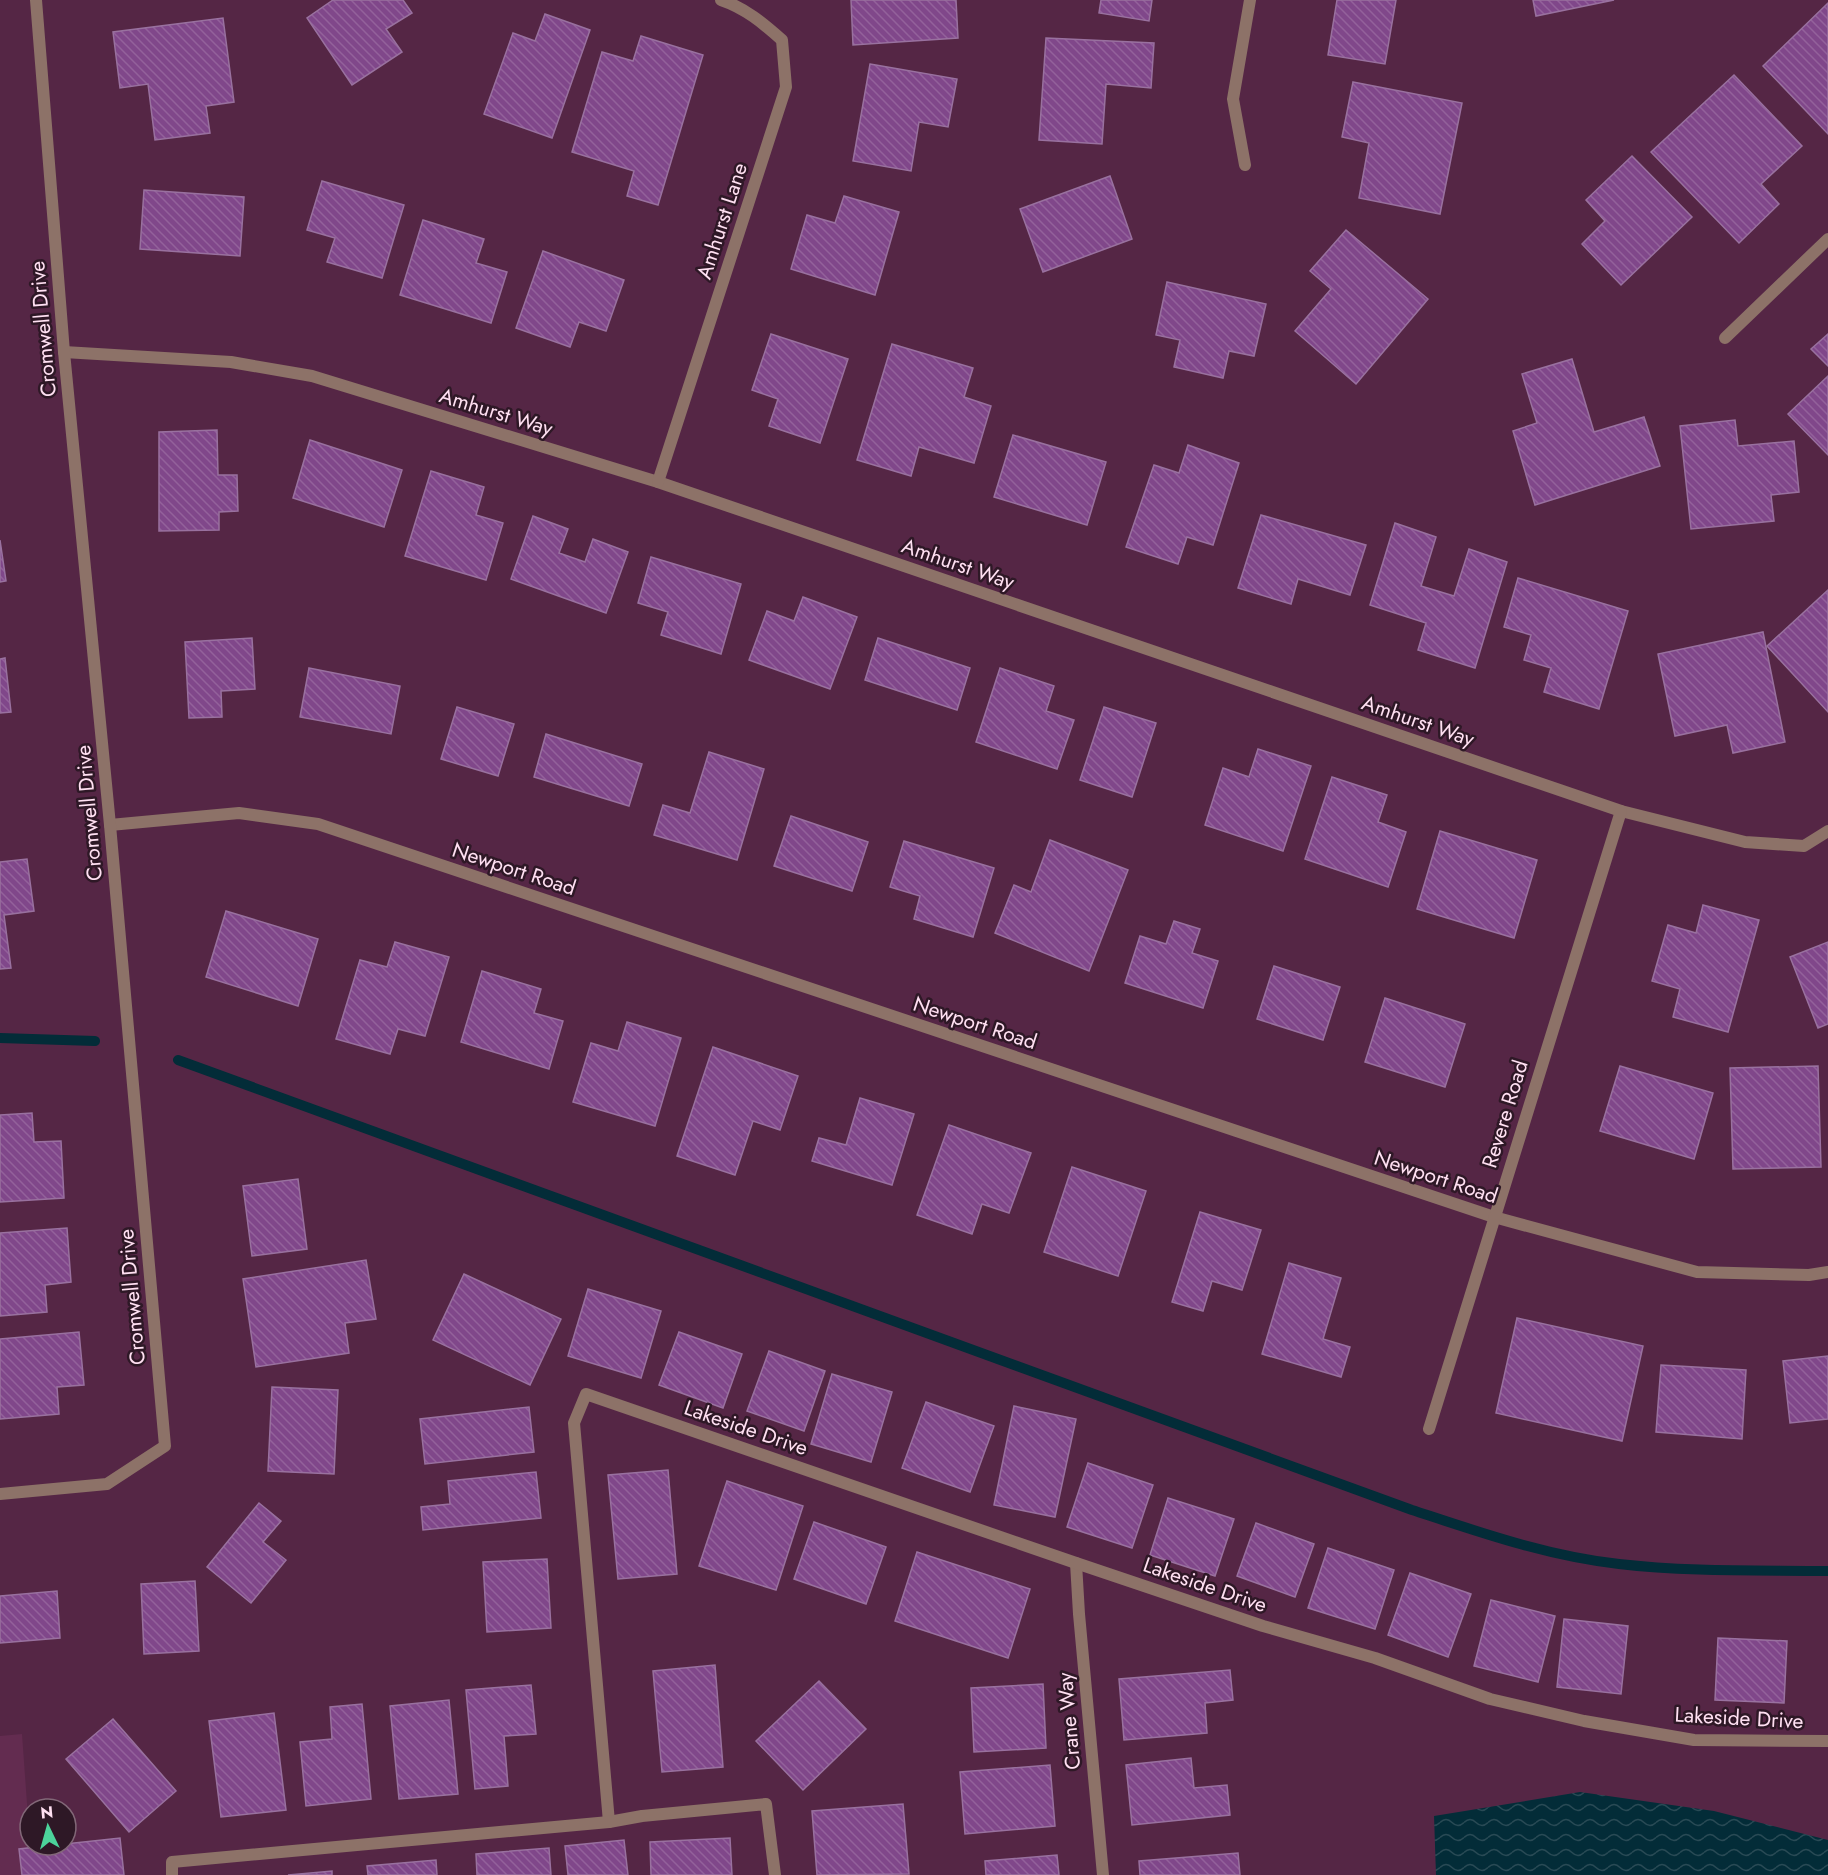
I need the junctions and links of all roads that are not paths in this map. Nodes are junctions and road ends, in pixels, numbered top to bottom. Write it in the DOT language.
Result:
graph roads {
  1 [pos="36,0"];
  2 [pos="721,0"];
  3 [pos="1250,0"];
  4 [pos="1245,165"];
  5 [pos="1828,239"];
  6 [pos="1725,338"];
  7 [pos="64,352"];
  8 [pos="658,482"];
  9 [pos="1621,810"];
  10 [pos="110,825"];
  11 [pos="1828,831"];
  12 [pos="1494,1217"];
  13 [pos="1828,1272"];
  14 [pos="1429,1429"];
  15 [pos="0,1494"];
  16 [pos="1076,1563"];
  17 [pos="1828,1741"];
  18 [pos="609,1822"];
  19 [pos="172,1875"];
  20 [pos="775,1875"];
  21 [pos="1103,1875"];
  1 -- 7 [label="street, Cromwell Drive"];
  2 -- 8 [label="street, Amhurst Lane"];
  3 -- 4 [label="street"];
  5 -- 6 [label="street"];
  7 -- 8 [label="street, Amhurst Way"];
  7 -- 10 [label="street, Cromwell Drive"];
  8 -- 9 [label="street, Amhurst Way"];
  9 -- 11 [label="street, Amhurst Way"];
  9 -- 12 [label="street, Revere Road"];
  10 -- 12 [label="street, Newport Road"];
  10 -- 15 [label="street, Cromwell Drive"];
  12 -- 13 [label="street, Newport Road"];
  12 -- 14 [label="street, Revere Road"];
  16 -- 17 [label="street, Lakeside Drive"];
  16 -- 18 [label="street, Lakeside Drive"];
  16 -- 21 [label="street, Crane Way"];
  18 -- 19 [label="street"];
  18 -- 20 [label="street"];
}
